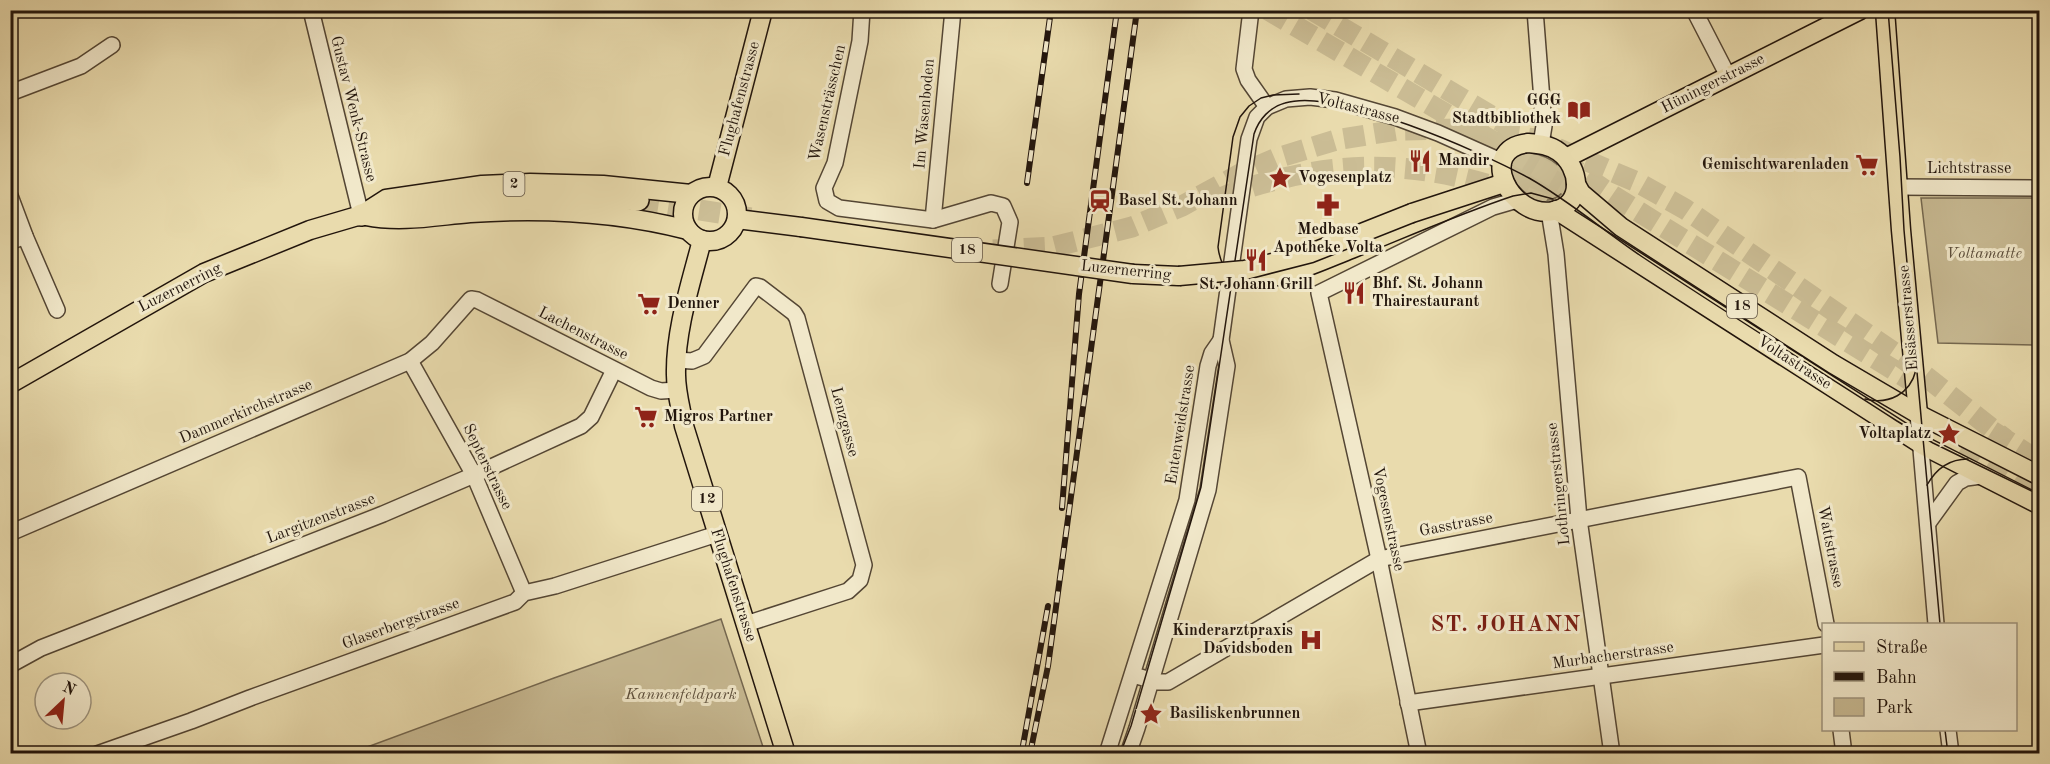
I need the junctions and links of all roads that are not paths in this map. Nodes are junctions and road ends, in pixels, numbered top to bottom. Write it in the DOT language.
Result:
graph roads {
  1 [pos="311,10"];
  2 [pos="763,10"];
  3 [pos="862,10"];
  4 [pos="953,10"];
  5 [pos="1251,10"];
  6 [pos="1535,10"];
  7 [pos="1694,10"];
  8 [pos="1860,10"];
  9 [pos="1885,10"];
  10 [pos="112,45"];
  11 [pos="1728,76"];
  12 [pos="10,93"];
  13 [pos="1267,107"];
  14 [pos="1541,144"];
  15 [pos="1566,159"];
  16 [pos="1503,162"];
  17 [pos="1504,183"];
  18 [pos="1576,184"];
  19 [pos="717,187"];
  20 [pos="1899,187"];
  21 [pos="2040,188"];
  22 [pos="691,194"];
  23 [pos="10,196"];
  24 [pos="1517,200"];
  25 [pos="637,205"];
  26 [pos="1552,211"];
  27 [pos="361,215"];
  28 [pos="737,219"];
  29 [pos="933,220"];
  30 [pos="695,235"];
  31 [pos="18,239"];
  32 [pos="1000,284"];
  33 [pos="477,300"];
  34 [pos="57,310"];
  35 [pos="1221,340"];
  36 [pos="676,360"];
  37 [pos="410,361"];
  38 [pos="614,370"];
  39 [pos="10,384"];
  40 [pos="677,390"];
  41 [pos="1918,414"];
  42 [pos="1921,444"];
  43 [pos="474,475"];
  44 [pos="1981,476"];
  45 [pos="2040,476"];
  46 [pos="1798,477"];
  47 [pos="2040,505"];
  48 [pos="1579,519"];
  49 [pos="1928,523"];
  50 [pos="10,533"];
  51 [pos="717,534"];
  52 [pos="1379,559"];
  53 [pos="524,593"];
  54 [pos="1826,623"];
  55 [pos="1936,623"];
  56 [pos="746,624"];
  57 [pos="1822,645"];
  58 [pos="10,665"];
  59 [pos="1133,675"];
  60 [pos="1602,675"];
  61 [pos="1151,680"];
  62 [pos="1408,703"];
  63 [pos="1841,731"];
  64 [pos="1948,731"];
  65 [pos="97,753"];
  66 [pos="786,753"];
  67 [pos="1107,753"];
  68 [pos="1128,753"];
  69 [pos="1419,753"];
  70 [pos="1612,753"];
  71 [pos="1844,753"];
  72 [pos="1951,753"];
  1 -- 27 [label="street, Gustav Wenk-Strasse"];
  2 -- 19 [label="main road, Flughafenstrasse"];
  3 -- 29 [label="street, Wasensträsschen"];
  4 -- 29 [label="street, Im Wasenboden"];
  5 -- 13 [label="street"];
  6 -- 14 [label="street"];
  7 -- 11 [label="street"];
  8 -- 11 [label="main road, Hüningerstrasse"];
  9 -- 20 [label="main road, Elsässerstrasse"];
  10 -- 12 [label="street"];
  11 -- 15 [label="main road, Hüningerstrasse"];
  13 -- 16 [label="street, Voltastrasse"];
  13 -- 35 [label="street"];
  14 -- 15 [label="main road"];
  14 -- 16 [label="main road"];
  15 -- 18 [label="main road, 18"];
  16 -- 17 [label="main road"];
  17 -- 24 [label="main road"];
  17 -- 28 [label="main road, Luzernerring / 18, bridge"];
  18 -- 26 [label="main road"];
  18 -- 41 [label="main road, Voltastrasse / 18"];
  19 -- 22 [label="main road"];
  19 -- 28 [label="main road"];
  20 -- 21 [label="street, Lichtstrasse"];
  20 -- 41 [label="main road, Elsässerstrasse"];
  22 -- 27 [label="main road, Luzernerring / 2"];
  22 -- 30 [label="main road, 12"];
  23 -- 31 [label="street"];
  24 -- 26 [label="main road, 18"];
  24 -- 52 [label="street, Vogesenstrasse"];
  25 -- 27 [label="highway"];
  26 -- 42 [label="main road, Voltastrasse / 18"];
  26 -- 48 [label="street, Lothringerstrasse"];
  27 -- 30 [label="main road, Luzernerring / 2"];
  27 -- 39 [label="main road, Luzernerring / 2"];
  28 -- 30 [label="main road"];
  29 -- 32 [label="street"];
  30 -- 36 [label="main road, Flughafenstrasse / 12"];
  31 -- 34 [label="street"];
  33 -- 37 [label="street, Dammerkirchstrasse"];
  33 -- 38 [label="street, Lachenstrasse"];
  35 -- 59 [label="street, Entenweidstrasse"];
  35 -- 61 [label="street"];
  36 -- 40 [label="main road, Flughafenstrasse / 12"];
  36 -- 56 [label="street, Lenzgasse"];
  37 -- 43 [label="street, Septerstrasse"];
  37 -- 50 [label="street, Dammerkirchstrasse"];
  38 -- 40 [label="street, Lachenstrasse"];
  38 -- 43 [label="street, Largitzenstrasse"];
  40 -- 51 [label="main road, Flughafenstrasse / 12"];
  41 -- 42 [label="street, Elsässerstrasse"];
  41 -- 45 [label="main road, Voltastrasse / 18"];
  42 -- 44 [label="main road, Voltastrasse / 18"];
  42 -- 49 [label="street, Elsässerstrasse"];
  43 -- 53 [label="street, Septerstrasse"];
  43 -- 58 [label="street, Largitzenstrasse"];
  44 -- 47 [label="main road, Voltastrasse / 18"];
  44 -- 49 [label="street"];
  46 -- 48 [label="street, Gasstrasse"];
  46 -- 54 [label="street, Wattstrasse"];
  48 -- 52 [label="street, Gasstrasse"];
  48 -- 60 [label="street, Lothringerstrasse"];
  49 -- 55 [label="street, Elsässerstrasse"];
  51 -- 53 [label="street, Glaserbergstrasse"];
  51 -- 56 [label="main road, Flughafenstrasse / 12"];
  52 -- 61 [label="street, Gasstrasse"];
  52 -- 62 [label="street, Vogesenstrasse"];
  53 -- 65 [label="street, Glaserbergstrasse"];
  56 -- 66 [label="main road, Flughafenstrasse / 12"];
  57 -- 60 [label="street, Murbacherstrasse"];
  59 -- 61 [label="street"];
  59 -- 67 [label="street, Entenweidstrasse"];
  60 -- 62 [label="street, Murbacherstrasse"];
  60 -- 70 [label="street, Lothringerstrasse"];
  61 -- 68 [label="street"];
  62 -- 69 [label="street, Vogesenstrasse"];
  63 -- 71 [label="street"];
  64 -- 72 [label="street"];
}
